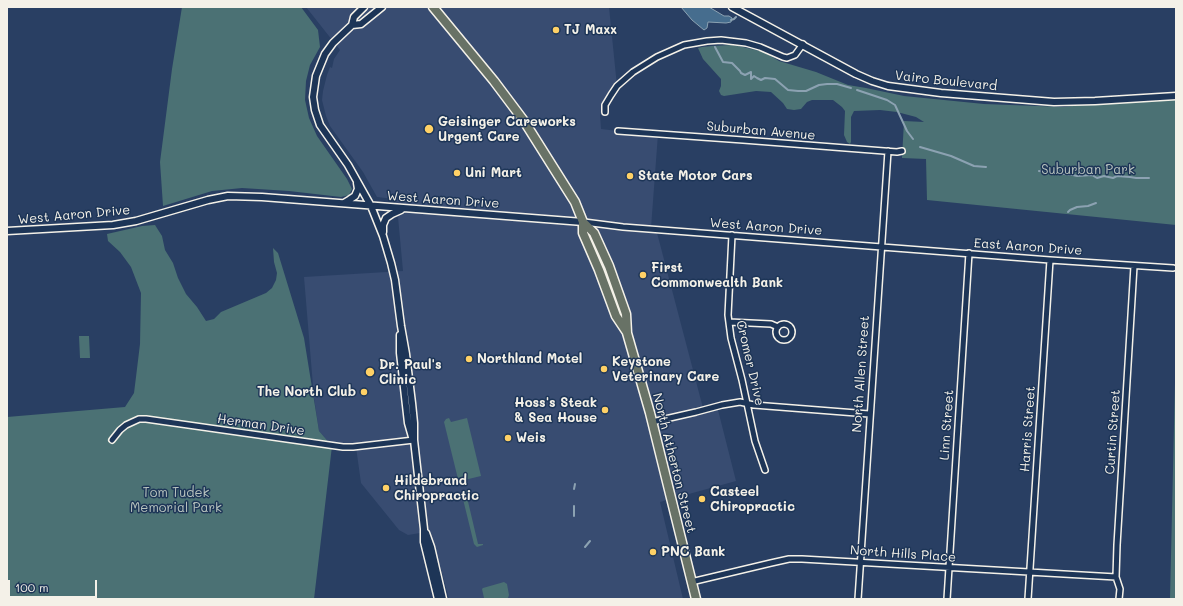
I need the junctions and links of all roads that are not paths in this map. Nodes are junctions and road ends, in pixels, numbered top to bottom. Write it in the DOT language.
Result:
graph roads {
  1 [pos="364,7"];
  2 [pos="382,7"];
  3 [pos="433,7"];
  4 [pos="732,7"];
  5 [pos="352,25"];
  6 [pos="803,44"];
  7 [pos="1176,96"];
  8 [pos="605,112"];
  9 [pos="618,131"];
  10 [pos="888,151"];
  11 [pos="902,151"];
  12 [pos="356,179"];
  13 [pos="342,204"];
  14 [pos="371,206"];
  15 [pos="407,209"];
  16 [pos="583,222"];
  17 [pos="7,232"];
  18 [pos="732,235"];
  19 [pos="383,236"];
  20 [pos="881,246"];
  21 [pos="969,253"];
  22 [pos="1050,260"];
  23 [pos="1134,266"];
  24 [pos="1173,268"];
  25 [pos="729,322"];
  26 [pos="778,327"];
  27 [pos="747,403"];
  28 [pos="870,414"];
  29 [pos="652,422"];
  30 [pos="112,440"];
  31 [pos="414,440"];
  32 [pos="765,470"];
  33 [pos="424,529"];
  34 [pos="860,562"];
  35 [pos="949,568"];
  36 [pos="1030,573"];
  37 [pos="1116,577"];
  38 [pos="691,582"];
  39 [pos="438,599"];
  40 [pos="444,599"];
  41 [pos="696,599"];
  42 [pos="858,599"];
  43 [pos="947,599"];
  44 [pos="1028,599"];
  45 [pos="1119,599"];
  1 -- 5 [label="street"];
  2 -- 5 [label="street"];
  3 -- 16 [label="main road, North Atherton Street"];
  4 -- 6 [label="street, Vairo Boulevard"];
  5 -- 12 [label="street"];
  6 -- 7 [label="street, Vairo Boulevard"];
  6 -- 8 [label="street"];
  9 -- 10 [label="street, Suburban Avenue"];
  10 -- 11 [label="street, Suburban Avenue"];
  10 -- 20 [label="street, North Allen Street"];
  12 -- 13 [label="street"];
  12 -- 14 [label="street"];
  13 -- 14 [label="street, West Aaron Drive"];
  13 -- 17 [label="street, West Aaron Drive"];
  14 -- 15 [label="street, West Aaron Drive"];
  14 -- 19 [label="street"];
  15 -- 16 [label="street, West Aaron Drive"];
  15 -- 19 [label="street"];
  16 -- 18 [label="street, West Aaron Drive"];
  16 -- 29 [label="main road, North Atherton Street"];
  18 -- 20 [label="street, West Aaron Drive"];
  18 -- 25 [label="street, Cromer Drive"];
  19 -- 31 [label="street"];
  20 -- 21 [label="street, East Aaron Drive"];
  20 -- 28 [label="street, North Allen Street"];
  21 -- 22 [label="street, East Aaron Drive"];
  21 -- 35 [label="street, Linn Street"];
  22 -- 23 [label="street, East Aaron Drive"];
  22 -- 36 [label="street, Harris Street"];
  23 -- 24 [label="street, East Aaron Drive"];
  23 -- 37 [label="street, Curtin Street"];
  25 -- 26 [label="street"];
  25 -- 27 [label="street, Cromer Drive"];
  27 -- 28 [label="street"];
  27 -- 29 [label="street"];
  27 -- 32 [label="street, Cromer Drive"];
  28 -- 34 [label="street, North Allen Street"];
  29 -- 38 [label="main road, North Atherton Street"];
  30 -- 31 [label="street, Herman Drive"];
  31 -- 33 [label="street"];
  33 -- 39 [label="street"];
  33 -- 40 [label="street"];
  34 -- 35 [label="street, North Hills Place"];
  34 -- 38 [label="street, North Hills Place"];
  34 -- 42 [label="street, North Allen Street"];
  35 -- 36 [label="street, North Hills Place"];
  35 -- 43 [label="street, Linn Street"];
  36 -- 37 [label="street, North Hills Place"];
  36 -- 44 [label="street, Harris Street"];
  37 -- 45 [label="street, Curtin Street"];
  38 -- 41 [label="main road, North Atherton Street"];
}
